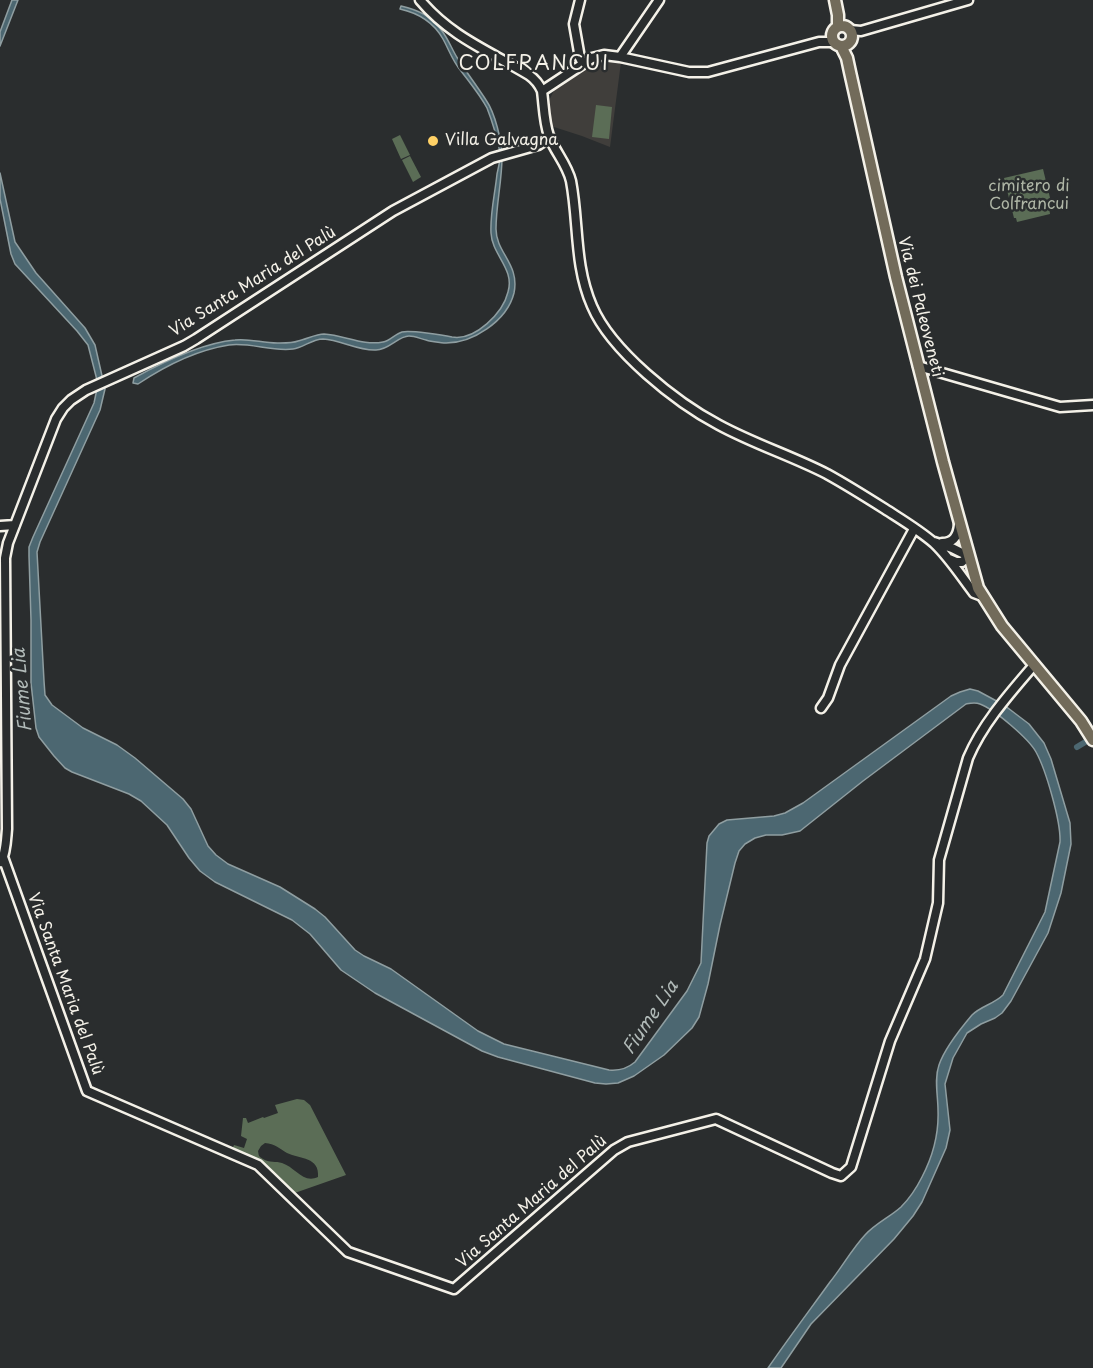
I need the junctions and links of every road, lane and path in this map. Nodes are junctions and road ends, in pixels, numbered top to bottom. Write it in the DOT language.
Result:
graph roads {
  1 [pos="420,0"];
  2 [pos="580,0"];
  3 [pos="659,0"];
  4 [pos="835,0"];
  5 [pos="969,0"];
  6 [pos="844,35"];
  7 [pos="620,57"];
  8 [pos="583,64"];
  9 [pos="542,91"];
  10 [pos="550,137"];
  11 [pos="918,366"];
  12 [pos="1093,405"];
  13 [pos="960,524"];
  14 [pos="15,525"];
  15 [pos="0,526"];
  16 [pos="914,529"];
  17 [pos="935,542"];
  18 [pos="948,559"];
  19 [pos="969,560"];
  20 [pos="982,596"];
  21 [pos="1034,665"];
  22 [pos="821,708"];
  23 [pos="1093,740"];
  24 [pos="2,860"];
  1 -- 9 [label="street"];
  2 -- 8 [label="street"];
  3 -- 7 [label="street"];
  4 -- 6 [label="main road"];
  5 -- 6 [label="street"];
  6 -- 7 [label="street"];
  6 -- 11 [label="main road, Via dei Paleoveneti"];
  7 -- 8 [label="street"];
  8 -- 9 [label="street"];
  9 -- 10 [label="street"];
  10 -- 14 [label="street, Via Santa Maria del Palù"];
  10 -- 16 [label="street"];
  11 -- 12 [label="street"];
  11 -- 13 [label="main road, Via dei Paleoveneti"];
  13 -- 17 [label="street"];
  13 -- 19 [label="main road, Via dei Paleoveneti"];
  14 -- 15 [label="street"];
  14 -- 24 [label="street, Via Santa Maria del Palù"];
  16 -- 17 [label="street"];
  16 -- 22 [label="street"];
  17 -- 18 [label="street"];
  17 -- 19 [label="street"];
  18 -- 19 [label="street"];
  18 -- 20 [label="street"];
  19 -- 20 [label="main road, Via dei Paleoveneti"];
  20 -- 21 [label="main road, Via dei Paleoveneti"];
  21 -- 23 [label="main road, Via dei Paleoveneti"];
  21 -- 24 [label="street, Via Santa Maria del Palù"];
}
